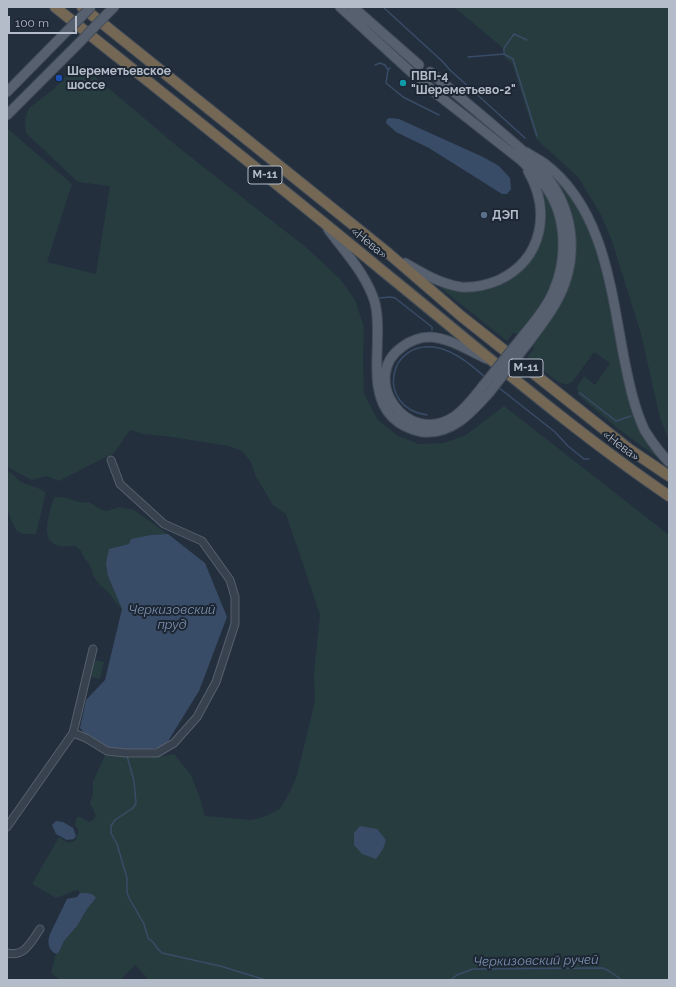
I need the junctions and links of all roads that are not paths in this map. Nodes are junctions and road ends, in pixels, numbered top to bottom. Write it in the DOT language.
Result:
graph roads {
  1 [pos="55,7"];
  2 [pos="82,7"];
  3 [pos="92,7"];
  4 [pos="340,7"];
  5 [pos="353,7"];
  6 [pos="111,10"];
  7 [pos="419,64"];
  8 [pos="430,72"];
  9 [pos="412,73"];
  10 [pos="422,81"];
  11 [pos="7,92"];
  12 [pos="7,115"];
  13 [pos="524,157"];
  14 [pos="321,220"];
  15 [pos="388,253"];
  16 [pos="497,364"];
  17 [pos="485,390"];
  18 [pos="111,460"];
  19 [pos="669,462"];
  20 [pos="669,476"];
  21 [pos="669,496"];
  22 [pos="93,648"];
  23 [pos="73,734"];
  24 [pos="7,827"];
  25 [pos="40,929"];
  26 [pos="7,953"];
  1 -- 14 [label="highway, «Нева» / М-11"];
  2 -- 15 [label="highway, «Нева» / М-11"];
  3 -- 11 [label="main road, bridge"];
  4 -- 9 [label="main road"];
  5 -- 7 [label="main road"];
  6 -- 12 [label="main road, bridge"];
  8 -- 13 [label="main road, М-11"];
  10 -- 13 [label="main road, М-11"];
  13 -- 15 [label="main road, М-11"];
  13 -- 17 [label="main road, М-11, bridge"];
  13 -- 19 [label="main road, М-11"];
  14 -- 16 [label="highway, «Нева» / М-11"];
  14 -- 17 [label="main road, М-11"];
  15 -- 20 [label="highway, «Нева» / М-11"];
  16 -- 17 [label="main road, М-11"];
  16 -- 21 [label="highway, «Нева» / М-11"];
  18 -- 23 [label="street"];
  22 -- 23 [label="street"];
  23 -- 24 [label="street"];
  25 -- 26 [label="street"];
}
